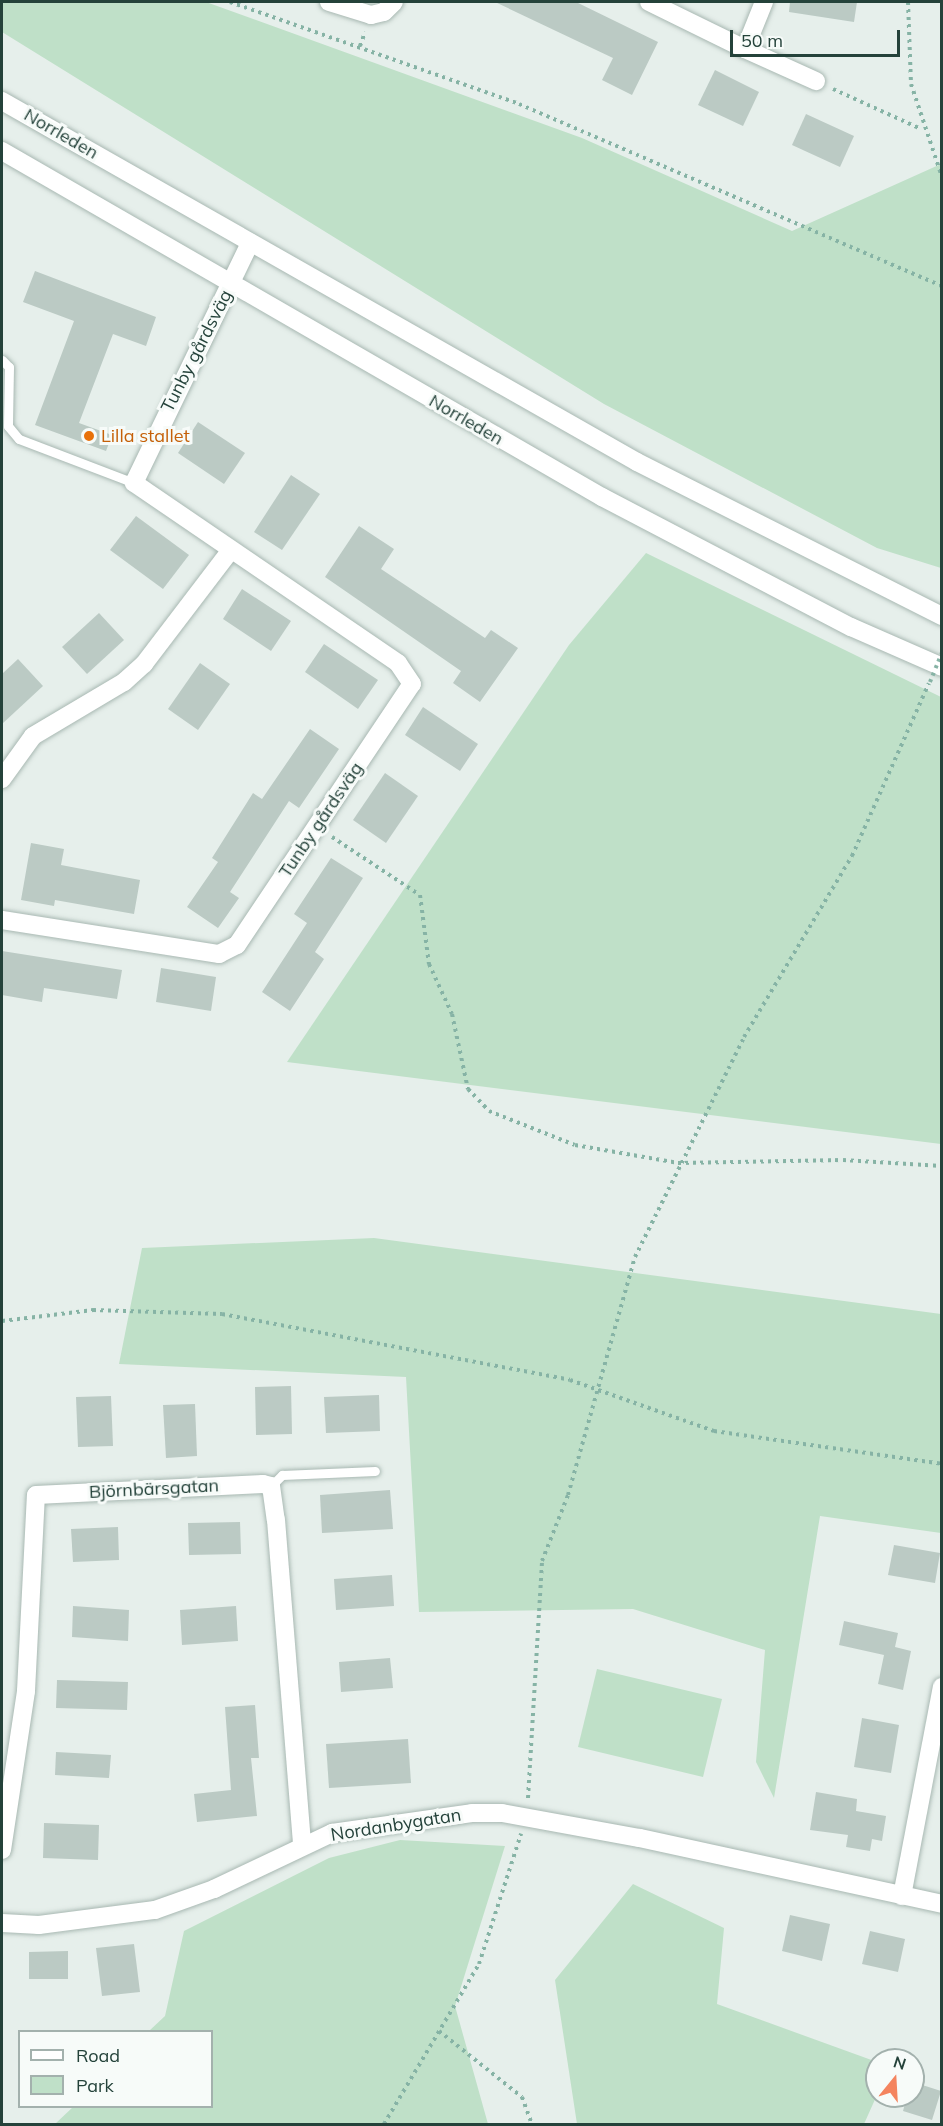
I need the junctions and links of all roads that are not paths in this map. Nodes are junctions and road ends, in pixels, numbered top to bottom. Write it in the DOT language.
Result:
graph roads {
  1 [pos="329,2"];
  2 [pos="393,2"];
  3 [pos="649,2"];
  4 [pos="764,2"];
  5 [pos="745,49"];
  6 [pos="816,81"];
  7 [pos="2,101"];
  8 [pos="2,151"];
  9 [pos="250,243"];
  10 [pos="232,282"];
  11 [pos="2,360"];
  12 [pos="134,483"];
  13 [pos="230,551"];
  14 [pos="942,616"];
  15 [pos="942,667"];
  16 [pos="2,778"];
  17 [pos="2,921"];
  18 [pos="375,1471"];
  19 [pos="271,1486"];
  20 [pos="942,1687"];
  21 [pos="302,1843"];
  22 [pos="2,1850"];
  23 [pos="902,1896"];
  24 [pos="942,1904"];
  25 [pos="2,1923"];
  1 -- 2 [label="street"];
  3 -- 5 [label="street"];
  4 -- 5 [label="street"];
  5 -- 6 [label="street"];
  7 -- 9 [label="street, Norrleden"];
  8 -- 10 [label="street, Norrleden"];
  9 -- 10 [label="street, Tunby gårdsväg"];
  9 -- 14 [label="street, Norrleden"];
  10 -- 12 [label="street, Tunby gårdsväg"];
  10 -- 15 [label="street, Norrleden"];
  11 -- 12 [label="lane"];
  12 -- 13 [label="street, Tunby gårdsväg"];
  13 -- 16 [label="street"];
  13 -- 17 [label="street, Tunby gårdsväg"];
  18 -- 19 [label="lane"];
  19 -- 21 [label="street"];
  19 -- 22 [label="street, Björnbärsgatan"];
  20 -- 23 [label="street"];
  21 -- 23 [label="street, Nordanbygatan"];
  21 -- 25 [label="street, Nordanbygatan"];
  23 -- 24 [label="street, Nordanbygatan"];
}
